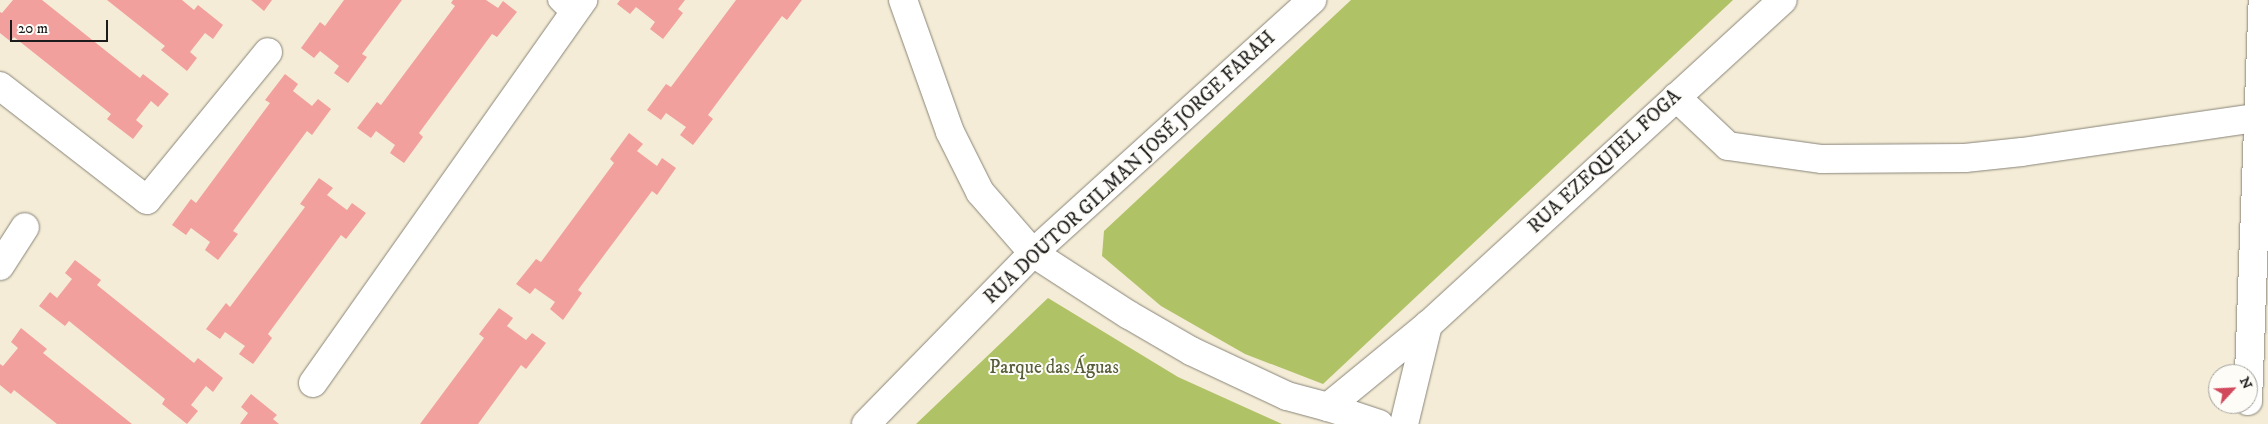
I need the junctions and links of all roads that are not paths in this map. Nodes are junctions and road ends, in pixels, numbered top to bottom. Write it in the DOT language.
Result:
graph roads {
  1 [pos="903,0"];
  2 [pos="1312,0"];
  3 [pos="1783,0"];
  4 [pos="2263,0"];
  5 [pos="571,5"];
  6 [pos="268,52"];
  7 [pos="0,86"];
  8 [pos="1676,97"];
  9 [pos="2264,116"];
  10 [pos="26,227"];
  11 [pos="1033,253"];
  12 [pos="0,266"];
  13 [pos="1428,326"];
  14 [pos="2250,364"];
  15 [pos="313,382"];
  16 [pos="1328,407"];
  17 [pos="866,424"];
  18 [pos="1379,424"];
  19 [pos="1404,424"];
  1 -- 11 [label="street"];
  2 -- 11 [label="street, RUA DOUTOR GILMAN JOSÉ JORGE FARAH"];
  3 -- 8 [label="street, RUA EZEQUIEL FOGA"];
  4 -- 9 [label="street"];
  5 -- 15 [label="street"];
  6 -- 7 [label="street"];
  8 -- 9 [label="street"];
  8 -- 13 [label="street, RUA EZEQUIEL FOGA"];
  9 -- 14 [label="street"];
  10 -- 12 [label="street"];
  11 -- 16 [label="street"];
  11 -- 17 [label="street, RUA DOUTOR GILMAN JOSÉ JORGE FARAH"];
  13 -- 16 [label="street, RUA EZEQUIEL FOGA"];
  13 -- 19 [label="street"];
  16 -- 18 [label="street"];
}
